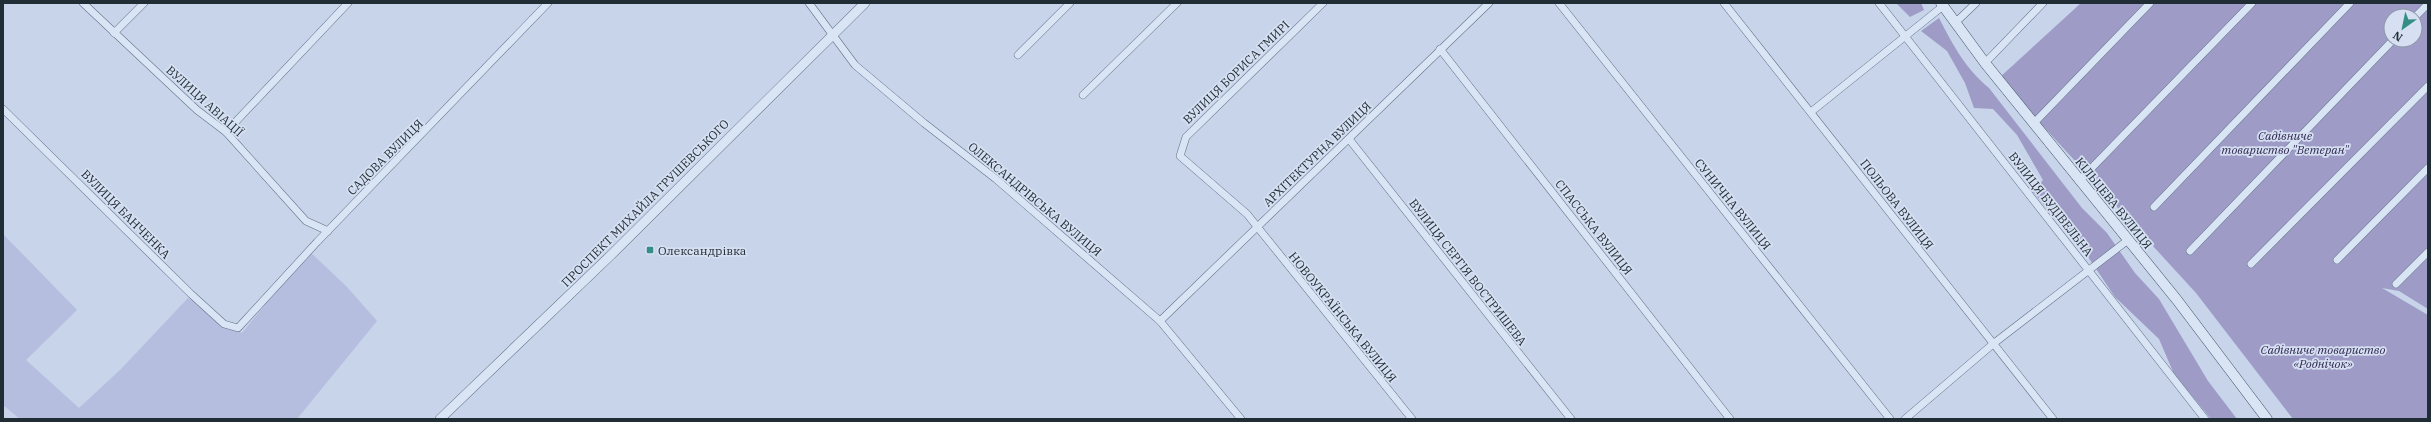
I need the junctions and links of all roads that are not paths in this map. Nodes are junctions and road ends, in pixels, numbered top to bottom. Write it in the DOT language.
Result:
graph roads {
  1 [pos="83,3"];
  2 [pos="144,3"];
  3 [pos="548,3"];
  4 [pos="809,3"];
  5 [pos="865,3"];
  6 [pos="1070,3"];
  7 [pos="1177,3"];
  8 [pos="1323,3"];
  9 [pos="1489,3"];
  10 [pos="1559,3"];
  11 [pos="1724,3"];
  12 [pos="1879,3"];
  13 [pos="1976,3"];
  14 [pos="2042,3"];
  15 [pos="2150,3"];
  16 [pos="2252,3"];
  17 [pos="2350,3"];
  18 [pos="344,5"];
  19 [pos="1942,5"];
  20 [pos="1955,23"];
  21 [pos="114,33"];
  22 [pos="831,35"];
  23 [pos="1905,37"];
  24 [pos="2385,48"];
  25 [pos="1440,49"];
  26 [pos="1018,55"];
  27 [pos="1985,63"];
  28 [pos="2428,86"];
  29 [pos="1083,95"];
  30 [pos="3,109"];
  31 [pos="1811,112"];
  32 [pos="2034,123"];
  33 [pos="226,132"];
  34 [pos="1349,140"];
  35 [pos="2428,168"];
  36 [pos="2079,181"];
  37 [pos="2154,207"];
  38 [pos="1258,228"];
  39 [pos="328,231"];
  40 [pos="2128,240"];
  41 [pos="2190,251"];
  42 [pos="2428,252"];
  43 [pos="2337,260"];
  44 [pos="2251,264"];
  45 [pos="2089,270"];
  46 [pos="2396,284"];
  47 [pos="1160,321"];
  48 [pos="238,328"];
  49 [pos="1993,344"];
  50 [pos="440,419"];
  51 [pos="1241,419"];
  52 [pos="1412,419"];
  53 [pos="1571,419"];
  54 [pos="1730,419"];
  55 [pos="1890,419"];
  56 [pos="1905,419"];
  57 [pos="2053,419"];
  58 [pos="2205,419"];
  59 [pos="2267,419"];
  1 -- 21 [label="street, ВУЛИЦЯ АВІАЦІЇ"];
  2 -- 21 [label="street"];
  3 -- 39 [label="street, САДОВА ВУЛИЦЯ"];
  4 -- 22 [label="street, ОЛЕКСАНДРІВСЬКА ВУЛИЦЯ"];
  5 -- 22 [label="street, ПРОСПЕКТ МИХАЙЛА ГРУШЕВСЬКОГО"];
  6 -- 26 [label="street"];
  7 -- 29 [label="street"];
  8 -- 38 [label="street, ВУЛИЦЯ БОРИСА ГМИРІ"];
  9 -- 25 [label="street, АРХІТЕКТУРНА ВУЛИЦЯ"];
  10 -- 55 [label="street, СУНИЧНА ВУЛИЦЯ"];
  11 -- 31 [label="street, ПОЛЬОВА ВУЛИЦЯ"];
  12 -- 23 [label="street, ВУЛИЦЯ БУДІВЕЛЬНА"];
  13 -- 20 [label="street"];
  14 -- 27 [label="street"];
  15 -- 32 [label="street"];
  16 -- 36 [label="street"];
  17 -- 37 [label="street"];
  18 -- 33 [label="street"];
  19 -- 20 [label="main road, КІЛЬЦЕВА ВУЛИЦЯ"];
  19 -- 23 [label="street"];
  20 -- 27 [label="main road, КІЛЬЦЕВА ВУЛИЦЯ"];
  21 -- 33 [label="street, ВУЛИЦЯ АВІАЦІЇ"];
  22 -- 47 [label="street, ОЛЕКСАНДРІВСЬКА ВУЛИЦЯ"];
  22 -- 50 [label="street, ПРОСПЕКТ МИХАЙЛА ГРУШЕВСЬКОГО"];
  23 -- 31 [label="street"];
  23 -- 45 [label="street, ВУЛИЦЯ БУДІВЕЛЬНА"];
  24 -- 41 [label="street"];
  25 -- 34 [label="street, АРХІТЕКТУРНА ВУЛИЦЯ"];
  25 -- 54 [label="street, СПАССЬКА ВУЛИЦЯ"];
  27 -- 32 [label="main road, КІЛЬЦЕВА ВУЛИЦЯ"];
  28 -- 44 [label="street"];
  30 -- 48 [label="street, ВУЛИЦЯ БАНЧЕНКА"];
  31 -- 49 [label="street, ПОЛЬОВА ВУЛИЦЯ"];
  32 -- 36 [label="main road, КІЛЬЦЕВА ВУЛИЦЯ"];
  33 -- 39 [label="street, ВУЛИЦЯ АВІАЦІЇ"];
  34 -- 38 [label="street, АРХІТЕКТУРНА ВУЛИЦЯ"];
  34 -- 53 [label="street, ВУЛИЦЯ СЕРГІЯ ВОСТРИШЕВА"];
  35 -- 43 [label="street"];
  36 -- 40 [label="main road, КІЛЬЦЕВА ВУЛИЦЯ"];
  38 -- 47 [label="street, АРХІТЕКТУРНА ВУЛИЦЯ"];
  38 -- 52 [label="street, НОВОУКРАЇНСЬКА ВУЛИЦЯ"];
  39 -- 48 [label="street, САДОВА ВУЛИЦЯ"];
  40 -- 45 [label="street"];
  40 -- 59 [label="main road, КІЛЬЦЕВА ВУЛИЦЯ"];
  42 -- 46 [label="street"];
  45 -- 49 [label="street"];
  45 -- 58 [label="street, ВУЛИЦЯ БУДІВЕЛЬНА"];
  47 -- 51 [label="street, ОЛЕКСАНДРІВСЬКА ВУЛИЦЯ"];
  49 -- 56 [label="street"];
  49 -- 57 [label="street, ПОЛЬОВА ВУЛИЦЯ"];
}
